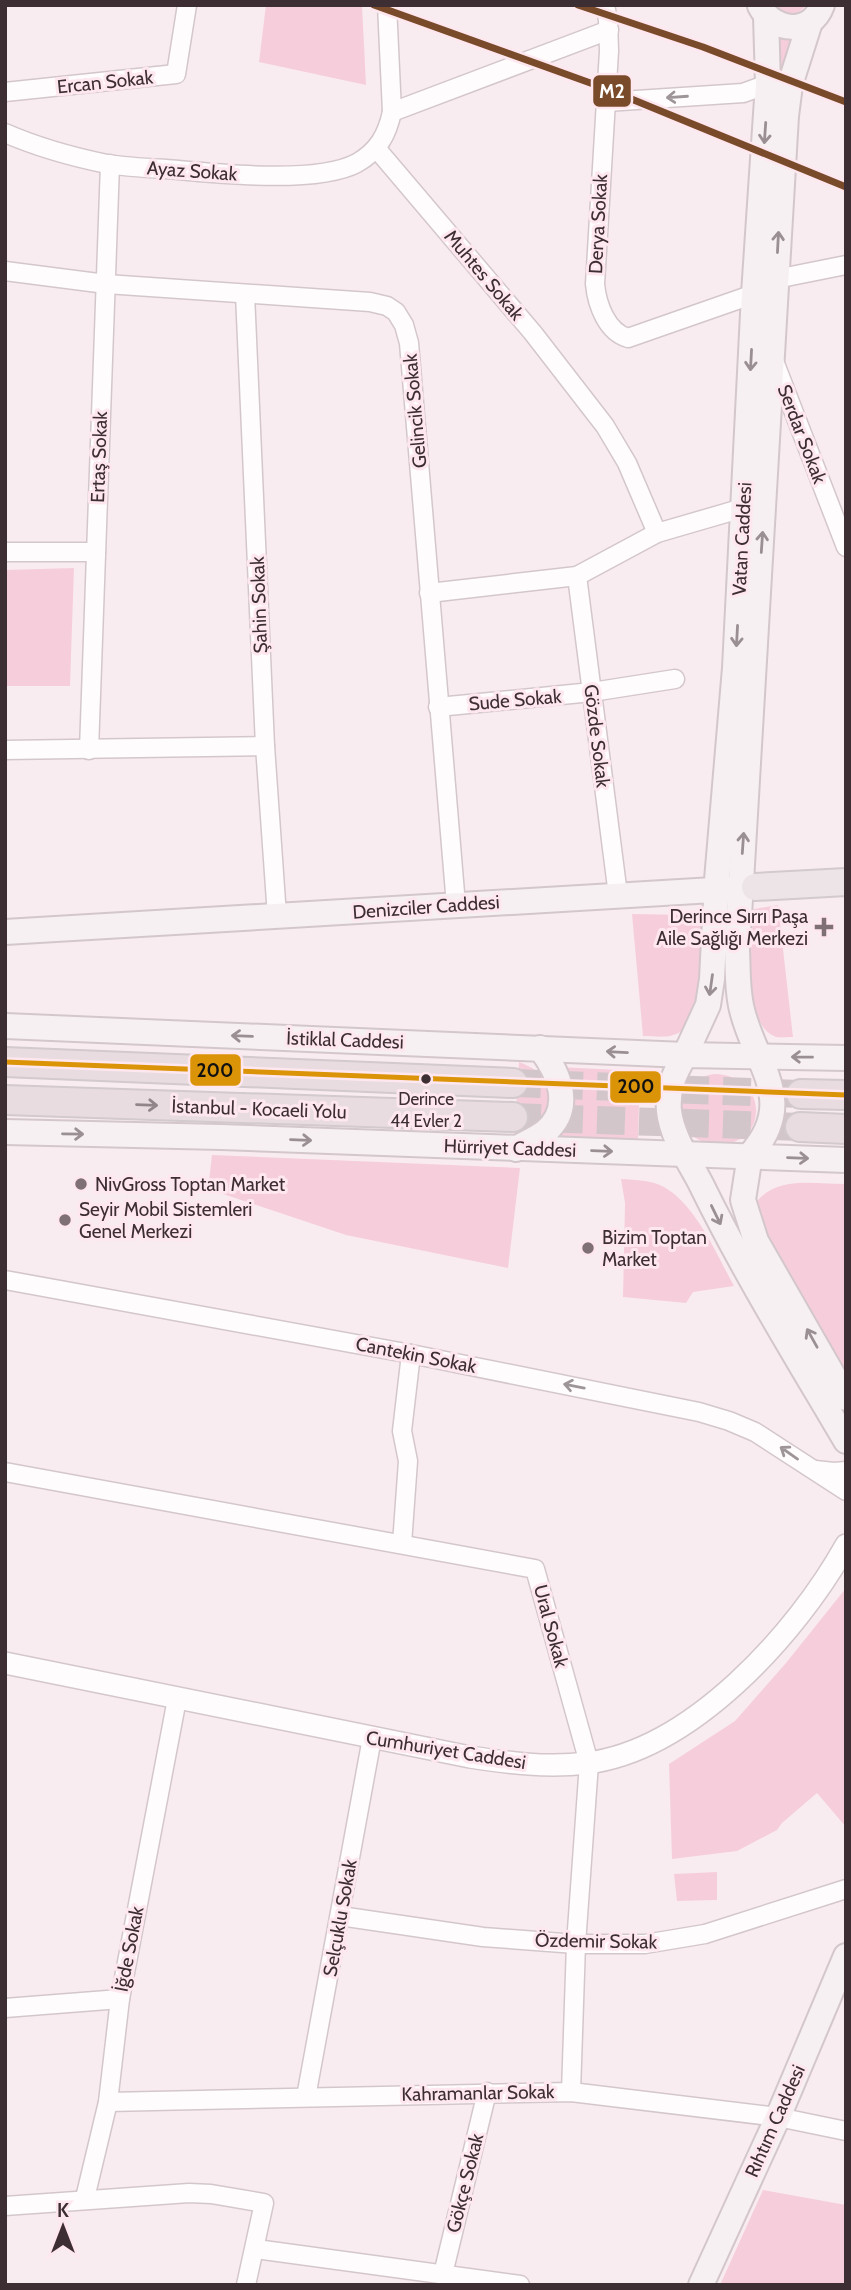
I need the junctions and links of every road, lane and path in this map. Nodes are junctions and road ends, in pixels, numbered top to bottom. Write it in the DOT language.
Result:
graph roads {
  1 [pos="187,5"];
  2 [pos="387,5"];
  3 [pos="605,5"];
  4 [pos="843,5"];
  5 [pos="763,11"];
  6 [pos="815,15"];
  7 [pos="609,30"];
  8 [pos="768,84"];
  9 [pos="5,92"];
  10 [pos="606,102"];
  11 [pos="392,112"];
  12 [pos="5,133"];
  13 [pos="376,148"];
  14 [pos="110,164"];
  15 [pos="846,265"];
  16 [pos="5,271"];
  17 [pos="776,279"];
  18 [pos="106,284"];
  19 [pos="245,294"];
  20 [pos="754,294"];
  21 [pos="773,359"];
  22 [pos="744,508"];
  23 [pos="842,526"];
  24 [pos="657,533"];
  25 [pos="846,548"];
  26 [pos="5,552"];
  27 [pos="96,552"];
  28 [pos="577,576"];
  29 [pos="429,593"];
  30 [pos="675,678"];
  31 [pos="592,692"];
  32 [pos="438,707"];
  33 [pos="265,746"];
  34 [pos="5,750"];
  35 [pos="89,750"];
  36 [pos="846,882"];
  37 [pos="737,888"];
  38 [pos="618,895"];
  39 [pos="456,905"];
  40 [pos="277,916"];
  41 [pos="5,932"];
  42 [pos="5,1026"];
  43 [pos="540,1048"];
  44 [pos="685,1055"];
  45 [pos="758,1055"];
  46 [pos="846,1058"];
  47 [pos="5,1062"];
  48 [pos="513,1083"];
  49 [pos="801,1094"];
  50 [pos="846,1096"];
  51 [pos="5,1100"];
  52 [pos="513,1117"];
  53 [pos="800,1127"];
  54 [pos="846,1129"];
  55 [pos="5,1132"];
  56 [pos="515,1149"];
  57 [pos="686,1154"];
  58 [pos="750,1155"];
  59 [pos="846,1160"];
  60 [pos="5,1280"];
  61 [pos="411,1354"];
  62 [pos="846,1398"];
  63 [pos="846,1441"];
  64 [pos="813,1470"];
  65 [pos="846,1471"];
  66 [pos="5,1472"];
  67 [pos="846,1491"];
  68 [pos="402,1544"];
  69 [pos="846,1545"];
  70 [pos="5,1663"];
  71 [pos="177,1699"];
  72 [pos="372,1738"];
  73 [pos="589,1763"];
  74 [pos="846,1889"];
  75 [pos="340,1916"];
  76 [pos="576,1944"];
  77 [pos="846,1956"];
  78 [pos="846,1980"];
  79 [pos="120,1999"];
  80 [pos="5,2008"];
  81 [pos="487,2092"];
  82 [pos="571,2092"];
  83 [pos="306,2097"];
  84 [pos="108,2102"];
  85 [pos="783,2117"];
  86 [pos="846,2131"];
  87 [pos="85,2199"];
  88 [pos="5,2206"];
  89 [pos="256,2249"];
  90 [pos="443,2274"];
  91 [pos="397,2276"];
  92 [pos="246,2285"];
  93 [pos="520,2285"];
  94 [pos="701,2285"];
  95 [pos="711,2285"];
  1 -- 9 [label="street, Ercan Sokak"];
  2 -- 11 [label="street"];
  3 -- 7 [label="street, Derya Sokak"];
  4 -- 6 [label="main road"];
  5 -- 6 [label="main road, Vatan Caddesi"];
  5 -- 8 [label="main road, Vatan Caddesi"];
  17 -- 6 [label="main road, Vatan Caddesi, one-way"];
  7 -- 10 [label="street, Derya Sokak"];
  7 -- 11 [label="street"];
  8 -- 10 [label="street, one-way"];
  8 -- 20 [label="main road, Vatan Caddesi, one-way"];
  10 -- 20 [label="street, Derya Sokak"];
  11 -- 13 [label="street"];
  12 -- 14 [label="street, Ayaz Sokak"];
  13 -- 14 [label="street, Ayaz Sokak"];
  13 -- 24 [label="street, Muhtes Sokak"];
  14 -- 18 [label="street, Ertaş Sokak"];
  15 -- 17 [label="street"];
  16 -- 18 [label="street, Gelincik Sokak"];
  17 -- 21 [label="main road, Vatan Caddesi"];
  18 -- 19 [label="street, Gelincik Sokak"];
  18 -- 27 [label="street, Ertaş Sokak"];
  19 -- 29 [label="street, Gelincik Sokak"];
  19 -- 33 [label="street, Şahin Sokak"];
  20 -- 22 [label="main road, Vatan Caddesi, one-way"];
  21 -- 23 [label="street, Serdar Sokak"];
  37 -- 21 [label="main road, Vatan Caddesi, one-way"];
  22 -- 24 [label="street"];
  22 -- 37 [label="main road, Vatan Caddesi, one-way"];
  23 -- 25 [label="street, Serdar Sokak"];
  24 -- 28 [label="street"];
  26 -- 27 [label="street"];
  27 -- 35 [label="street, Ertaş Sokak"];
  28 -- 29 [label="street"];
  28 -- 31 [label="street, Gözde Sokak"];
  29 -- 32 [label="street, Gelincik Sokak"];
  30 -- 31 [label="street, Sude Sokak"];
  31 -- 32 [label="street, Sude Sokak"];
  31 -- 38 [label="street, Gözde Sokak"];
  32 -- 39 [label="street, Gelincik Sokak"];
  33 -- 35 [label="street"];
  33 -- 40 [label="street, Şahin Sokak"];
  34 -- 35 [label="street"];
  36 -- 37 [label="main road, Denizciler Caddesi"];
  37 -- 38 [label="main road, Denizciler Caddesi"];
  37 -- 44 [label="main road, Vatan Caddesi, one-way"];
  37 -- 45 [label="main road, Vatan Caddesi"];
  38 -- 39 [label="main road, Denizciler Caddesi"];
  39 -- 40 [label="main road, Denizciler Caddesi"];
  40 -- 41 [label="main road, Denizciler Caddesi"];
  43 -- 42 [label="main road, İstiklal Caddesi, one-way"];
  44 -- 43 [label="main road, İstiklal Caddesi, one-way"];
  43 -- 56 [label="main road"];
  44 -- 45 [label="main road"];
  44 -- 57 [label="main road, Vatan Caddesi"];
  46 -- 45 [label="main road, one-way"];
  45 -- 58 [label="main road, Vatan Caddesi"];
  47 -- 48 [label="highway"];
  49 -- 50 [label="highway"];
  51 -- 52 [label="highway, İstanbul - Kocaeli Yolu, one-way"];
  53 -- 54 [label="highway"];
  55 -- 56 [label="main road, Hürriyet Caddesi, one-way"];
  56 -- 57 [label="main road, Hürriyet Caddesi, one-way"];
  57 -- 58 [label="main road"];
  57 -- 63 [label="main road, one-way"];
  58 -- 59 [label="main road, one-way"];
  62 -- 58 [label="main road, one-way"];
  60 -- 61 [label="street, Cantekin Sokak"];
  64 -- 61 [label="street, Cantekin Sokak, one-way"];
  61 -- 68 [label="street"];
  64 -- 65 [label="street"];
  64 -- 67 [label="street, Cantekin Sokak"];
  66 -- 68 [label="street, Ural Sokak"];
  68 -- 73 [label="street, Ural Sokak"];
  69 -- 73 [label="street, Cumhuriyet Caddesi"];
  70 -- 71 [label="street, Cumhuriyet Caddesi"];
  71 -- 72 [label="street, Cumhuriyet Caddesi"];
  71 -- 79 [label="street, İğde Sokak"];
  72 -- 73 [label="street, Cumhuriyet Caddesi"];
  72 -- 75 [label="street, Selçuklu Sokak"];
  73 -- 76 [label="street, Ural Sokak"];
  74 -- 76 [label="street, Özdemir Sokak"];
  75 -- 76 [label="street, Özdemir Sokak"];
  75 -- 83 [label="street, Selçuklu Sokak"];
  76 -- 82 [label="street, Ural Sokak"];
  77 -- 85 [label="main road, Rıhtım Caddesi"];
  78 -- 85 [label="main road, Rıhtım Caddesi"];
  79 -- 80 [label="street"];
  79 -- 84 [label="street, İğde Sokak"];
  81 -- 82 [label="street, Kahramanlar Sokak"];
  81 -- 83 [label="street, Kahramanlar Sokak"];
  81 -- 90 [label="street, Gökçe Sokak"];
  82 -- 85 [label="street, Kahramanlar Sokak"];
  83 -- 84 [label="street, Kahramanlar Sokak"];
  84 -- 87 [label="street, İğde Sokak"];
  85 -- 86 [label="street, Kahramanlar Sokak"];
  85 -- 94 [label="main road, Rıhtım Caddesi"];
  85 -- 95 [label="main road, Rıhtım Caddesi"];
  87 -- 88 [label="street"];
  87 -- 89 [label="street"];
  89 -- 91 [label="street"];
  89 -- 92 [label="street"];
  90 -- 91 [label="street"];
  90 -- 93 [label="street"];
}
